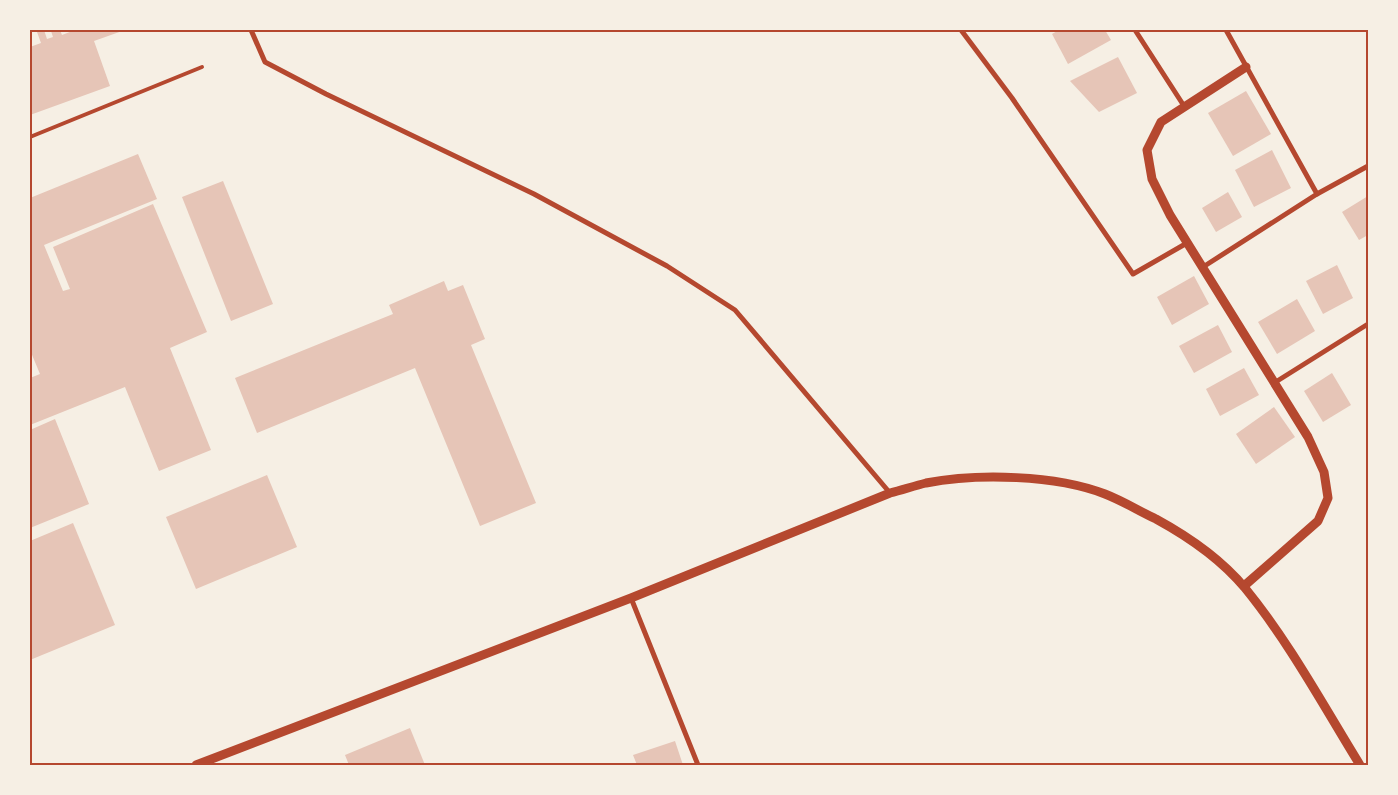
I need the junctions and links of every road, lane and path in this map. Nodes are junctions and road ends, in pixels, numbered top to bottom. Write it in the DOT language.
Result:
graph roads {
  1 [pos="251,30"];
  2 [pos="961,30"];
  3 [pos="1134,30"];
  4 [pos="1226,30"];
  5 [pos="202,67"];
  6 [pos="1246,67"];
  7 [pos="1184,106"];
  8 [pos="30,137"];
  9 [pos="1368,166"];
  10 [pos="1317,194"];
  11 [pos="1187,243"];
  12 [pos="1203,267"];
  13 [pos="1368,324"];
  14 [pos="1274,383"];
  15 [pos="890,493"];
  16 [pos="1244,586"];
  17 [pos="631,598"];
  18 [pos="196,765"];
  19 [pos="698,765"];
  20 [pos="1360,765"];
  1 -- 15 [label="street"];
  2 -- 11 [label="street"];
  3 -- 7 [label="street"];
  4 -- 6 [label="street"];
  5 -- 8 [label="lane"];
  6 -- 7 [label="street"];
  6 -- 10 [label="street"];
  7 -- 11 [label="street"];
  9 -- 10 [label="street"];
  10 -- 12 [label="street"];
  11 -- 12 [label="street"];
  12 -- 14 [label="street"];
  13 -- 14 [label="street"];
  14 -- 16 [label="street"];
  15 -- 16 [label="street"];
  15 -- 17 [label="street"];
  16 -- 20 [label="street"];
  17 -- 18 [label="street"];
  17 -- 19 [label="street"];
}
